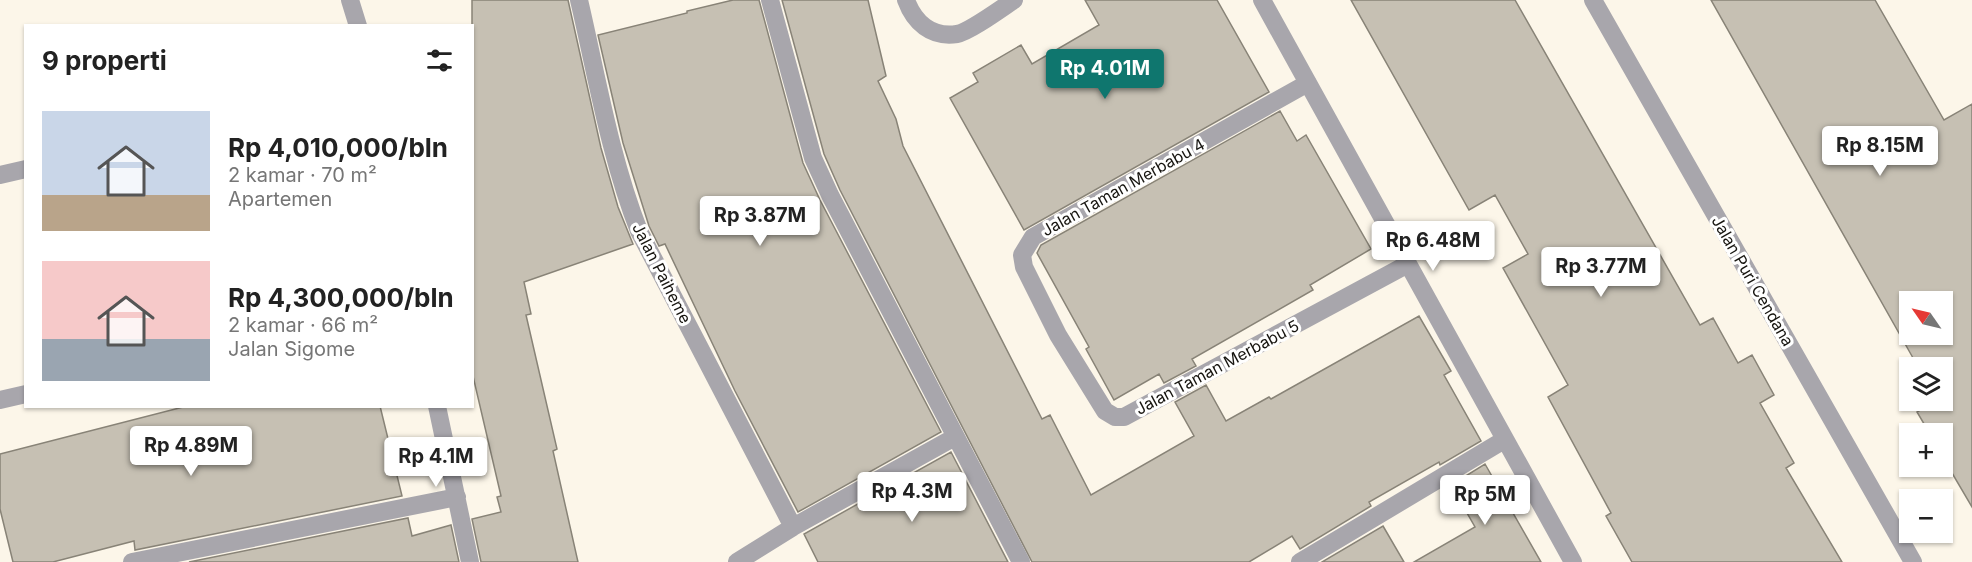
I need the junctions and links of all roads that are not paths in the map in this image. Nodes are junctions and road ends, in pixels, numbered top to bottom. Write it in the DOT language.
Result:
graph roads {
  1 [pos="350,0"];
  2 [pos="579,0"];
  3 [pos="770,0"];
  4 [pos="906,0"];
  5 [pos="1014,0"];
  6 [pos="1262,0"];
  7 [pos="1593,0"];
  8 [pos="357,24"];
  9 [pos="1308,83"];
  10 [pos="24,169"];
  11 [pos="0,175"];
  12 [pos="1408,264"];
  13 [pos="1058,335"];
  14 [pos="24,394"];
  15 [pos="0,400"];
  16 [pos="437,408"];
  17 [pos="955,437"];
  18 [pos="1504,440"];
  19 [pos="457,498"];
  20 [pos="793,527"];
  21 [pos="132,562"];
  22 [pos="470,562"];
  23 [pos="737,562"];
  24 [pos="1021,562"];
  25 [pos="1300,562"];
  26 [pos="1573,562"];
  27 [pos="1913,562"];
  1 -- 8 [label="street"];
  2 -- 20 [label="street, Jalan Paiheme"];
  3 -- 17 [label="street"];
  4 -- 5 [label="street"];
  6 -- 9 [label="street"];
  7 -- 27 [label="street, Jalan Puri Cendana"];
  9 -- 12 [label="street"];
  9 -- 13 [label="street, Jalan Taman Merbabu 4"];
  10 -- 11 [label="street"];
  12 -- 13 [label="street, Jalan Taman Merbabu 5"];
  12 -- 18 [label="street"];
  14 -- 15 [label="street"];
  16 -- 19 [label="street"];
  17 -- 20 [label="street"];
  17 -- 24 [label="street"];
  18 -- 25 [label="street"];
  18 -- 26 [label="street"];
  19 -- 21 [label="street"];
  19 -- 22 [label="street"];
  20 -- 23 [label="street"];
}
